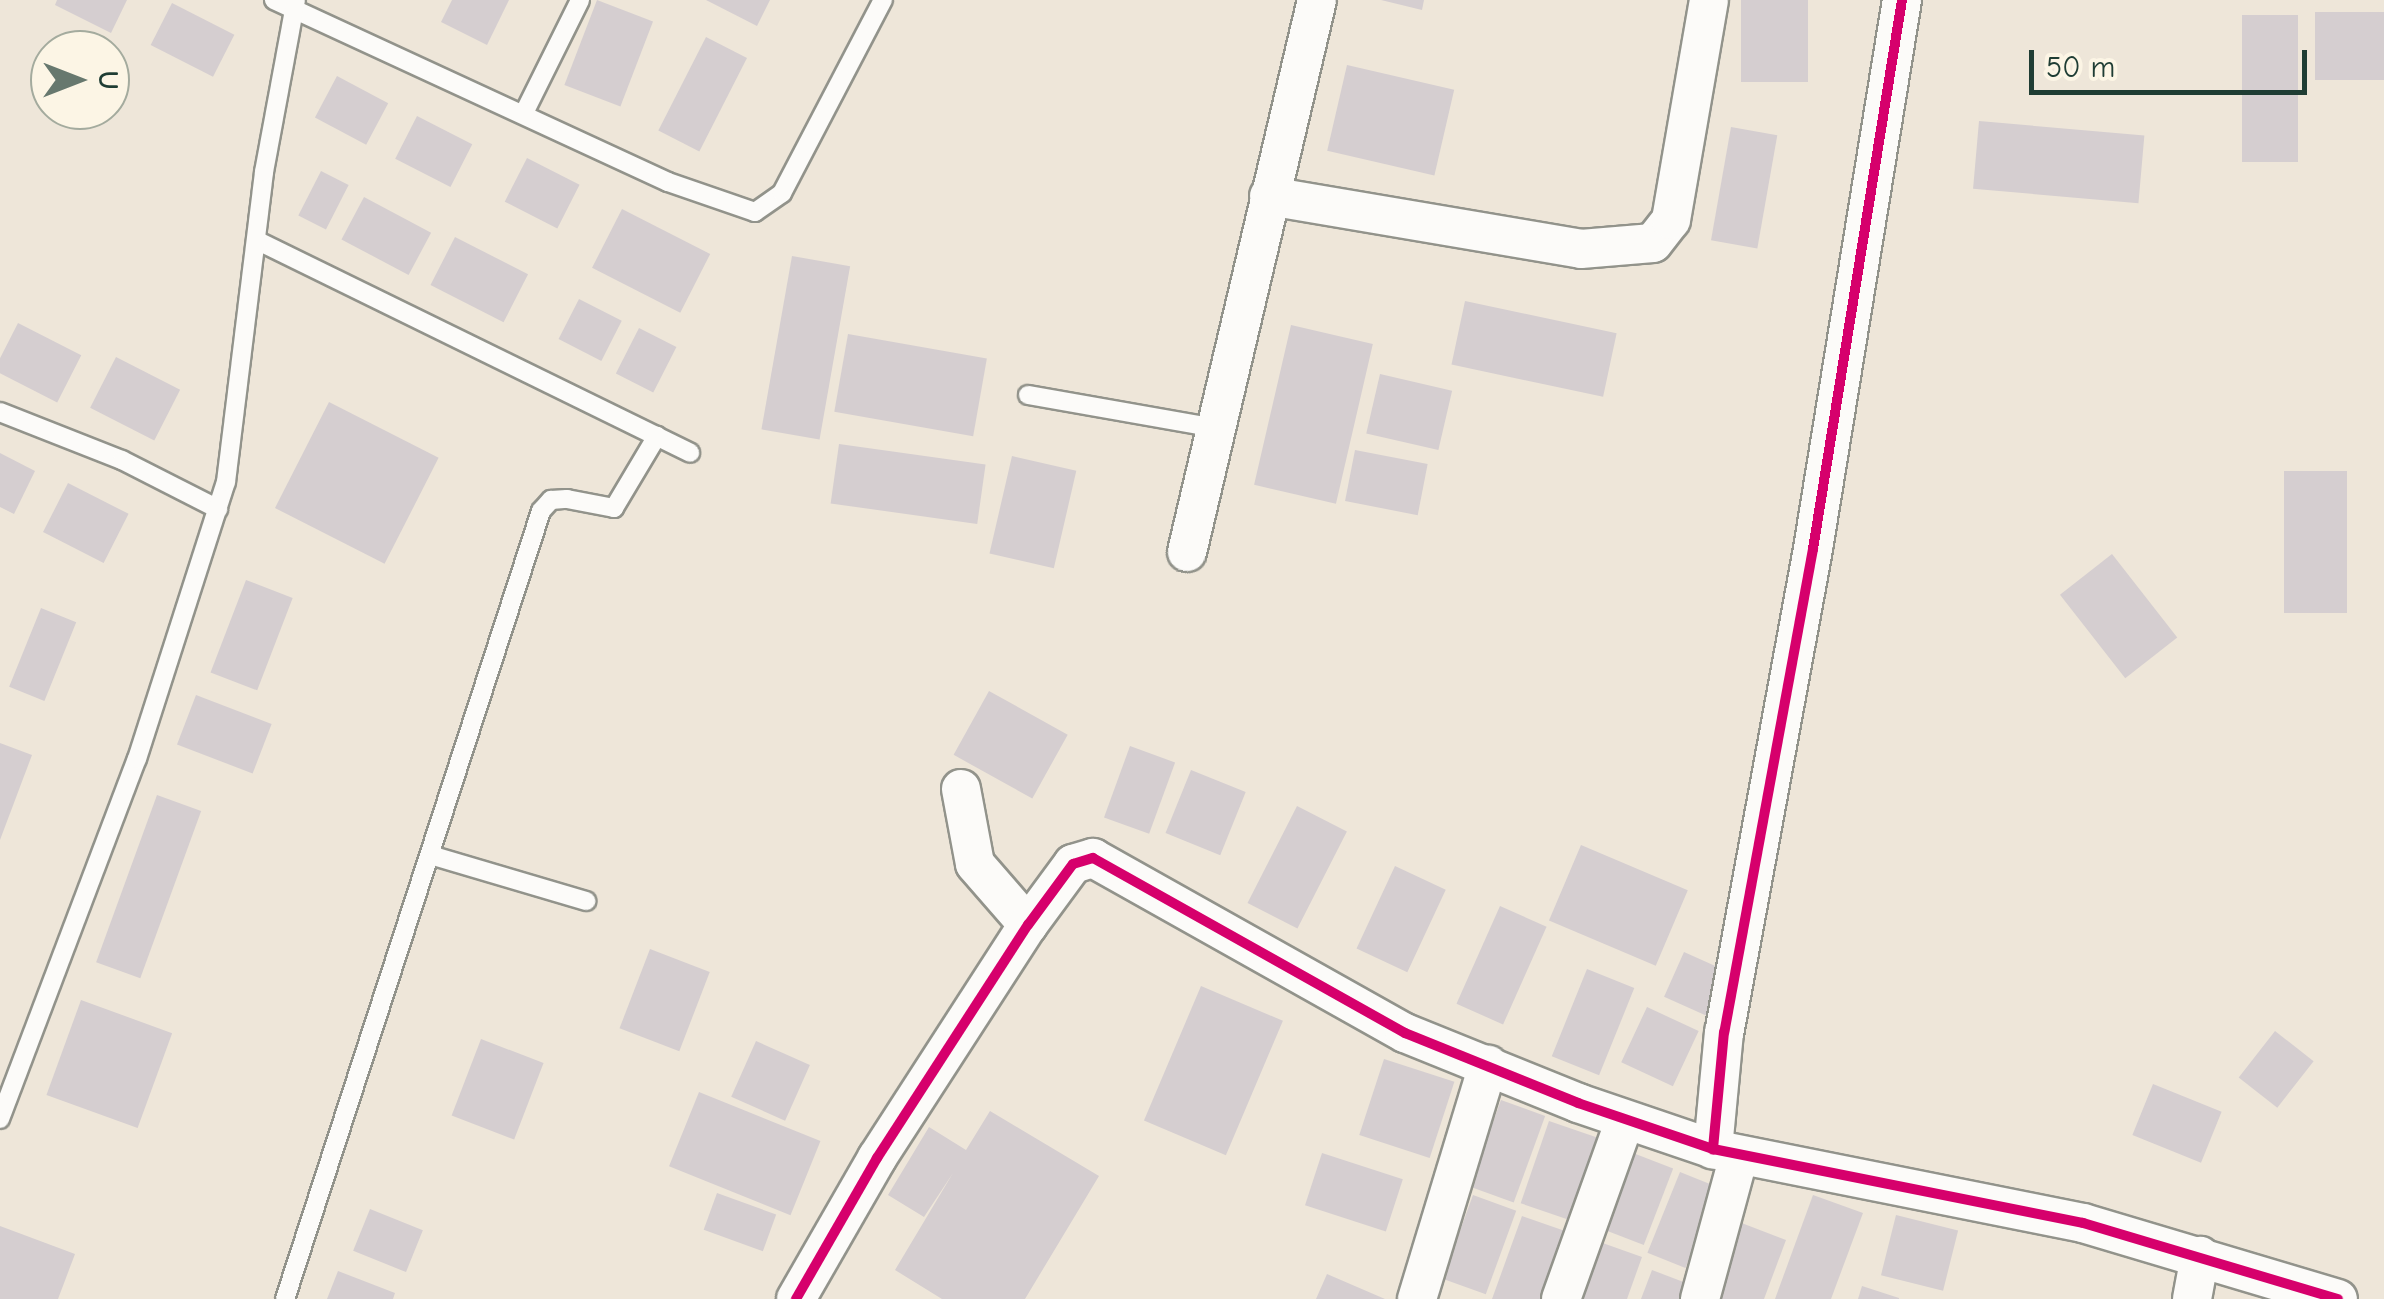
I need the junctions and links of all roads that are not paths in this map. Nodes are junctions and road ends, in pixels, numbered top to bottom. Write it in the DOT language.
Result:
graph roads {
  1 [pos="274,0"];
  2 [pos="580,0"];
  3 [pos="883,0"];
  4 [pos="1316,0"];
  5 [pos="1710,0"];
  6 [pos="1902,0"];
  7 [pos="294,4"];
  8 [pos="526,112"];
  9 [pos="1269,196"];
  10 [pos="259,250"];
  11 [pos="1028,396"];
  12 [pos="0,412"];
  13 [pos="1216,428"];
  14 [pos="653,444"];
  15 [pos="690,454"];
  16 [pos="218,510"];
  17 [pos="1187,552"];
  18 [pos="961,788"];
  19 [pos="430,855"];
  20 [pos="586,901"];
  21 [pos="1028,925"];
  22 [pos="1488,1065"];
  23 [pos="0,1119"];
  24 [pos="1625,1120"];
  25 [pos="1726,1152"];
  26 [pos="2200,1256"];
  27 [pos="284,1299"];
  28 [pos="796,1299"];
  29 [pos="1417,1299"];
  30 [pos="1561,1299"];
  31 [pos="1700,1299"];
  32 [pos="2192,1299"];
  33 [pos="2338,1299"];
  1 -- 7 [label="lane"];
  2 -- 8 [label="lane"];
  3 -- 8 [label="lane"];
  4 -- 9 [label="street"];
  5 -- 9 [label="street"];
  6 -- 25 [label="street"];
  7 -- 8 [label="lane"];
  7 -- 10 [label="lane"];
  9 -- 13 [label="street"];
  10 -- 14 [label="lane"];
  10 -- 16 [label="lane"];
  11 -- 13 [label="lane"];
  12 -- 16 [label="lane"];
  13 -- 17 [label="street"];
  14 -- 15 [label="lane"];
  14 -- 19 [label="lane"];
  16 -- 23 [label="lane"];
  18 -- 21 [label="street"];
  19 -- 20 [label="lane"];
  19 -- 27 [label="lane"];
  21 -- 22 [label="street"];
  21 -- 28 [label="street"];
  22 -- 24 [label="street"];
  22 -- 29 [label="street"];
  24 -- 25 [label="street"];
  24 -- 30 [label="street"];
  25 -- 26 [label="street"];
  25 -- 31 [label="street"];
  26 -- 32 [label="street"];
  26 -- 33 [label="street"];
}
